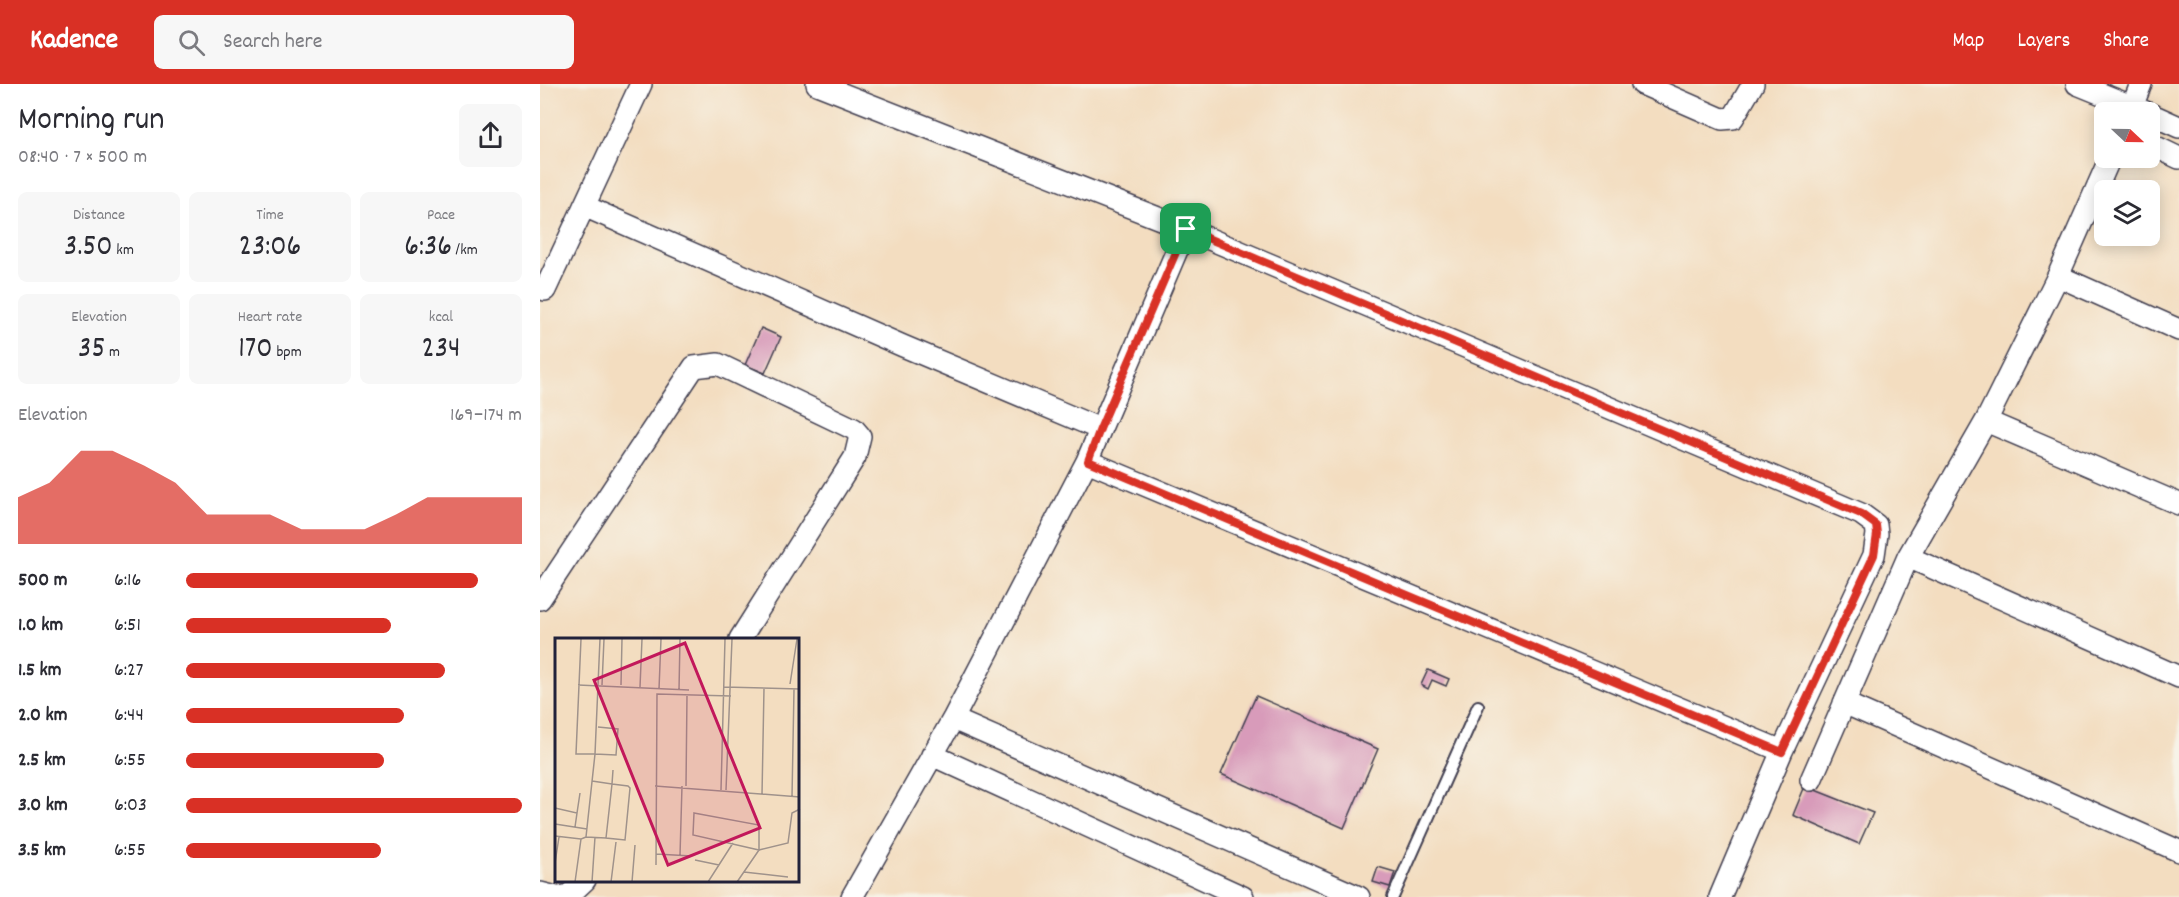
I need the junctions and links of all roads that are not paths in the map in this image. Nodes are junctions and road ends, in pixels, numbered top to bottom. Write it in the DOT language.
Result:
graph roads {
  1 [pos="641,84"];
  2 [pos="817,84"];
  3 [pos="1642,84"];
  4 [pos="1753,84"];
  5 [pos="2077,84"];
  6 [pos="2141,84"];
  7 [pos="2118,102"];
  8 [pos="2140,102"];
  9 [pos="2160,120"];
  10 [pos="2179,128"];
  11 [pos="2160,149"];
  12 [pos="2179,158"];
  13 [pos="2106,168"];
  14 [pos="584,206"];
  15 [pos="1186,229"];
  16 [pos="2058,276"];
  17 [pos="545,290"];
  18 [pos="2179,330"];
  19 [pos="1986,421"];
  20 [pos="1100,429"];
  21 [pos="1088,461"];
  22 [pos="2179,504"];
  23 [pos="1908,557"];
  24 [pos="540,599"];
  25 [pos="741,638"];
  26 [pos="2179,677"];
  27 [pos="1844,703"];
  28 [pos="1478,706"];
  29 [pos="953,719"];
  30 [pos="1782,752"];
  31 [pos="932,755"];
  32 [pos="1811,780"];
  33 [pos="2179,851"];
  34 [pos="583,882"];
  35 [pos="540,893"];
  36 [pos="556,897"];
  37 [pos="561,897"];
  38 [pos="852,897"];
  39 [pos="1243,897"];
  40 [pos="1359,897"];
  41 [pos="1393,897"];
  42 [pos="1720,897"];
  1 -- 14 [label="street"];
  2 -- 15 [label="street"];
  3 -- 4 [label="street"];
  5 -- 7 [label="street"];
  6 -- 8 [label="street"];
  9 -- 10 [label="street"];
  11 -- 12 [label="street"];
  13 -- 16 [label="street"];
  14 -- 17 [label="street"];
  14 -- 20 [label="street"];
  15 -- 20 [label="street"];
  15 -- 30 [label="street"];
  16 -- 18 [label="street"];
  16 -- 19 [label="street"];
  19 -- 22 [label="street"];
  19 -- 23 [label="street"];
  20 -- 21 [label="street"];
  21 -- 29 [label="street"];
  21 -- 30 [label="street"];
  23 -- 26 [label="street"];
  23 -- 27 [label="street"];
  24 -- 25 [label="street"];
  27 -- 32 [label="street"];
  27 -- 33 [label="street"];
  28 -- 41 [label="lane"];
  29 -- 31 [label="street"];
  29 -- 40 [label="street"];
  30 -- 42 [label="street"];
  31 -- 38 [label="street"];
  31 -- 39 [label="street"];
  34 -- 37 [label="street"];
  35 -- 36 [label="street"];
}
